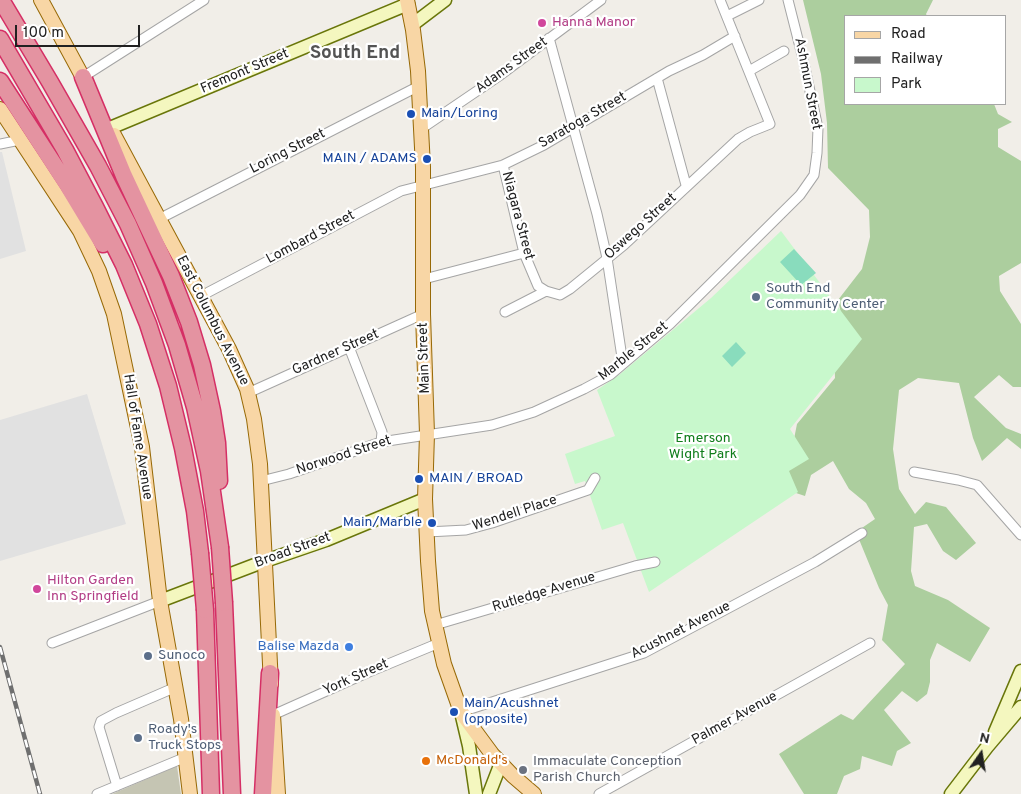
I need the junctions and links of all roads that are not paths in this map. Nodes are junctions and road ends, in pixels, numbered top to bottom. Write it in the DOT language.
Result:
graph roads {
  1 [pos="1,0"];
  2 [pos="41,0"];
  3 [pos="204,0"];
  4 [pos="445,0"];
  5 [pos="601,0"];
  6 [pos="720,0"];
  7 [pos="760,0"];
  8 [pos="788,0"];
  9 [pos="407,2"];
  10 [pos="727,16"];
  11 [pos="412,25"];
  12 [pos="735,36"];
  13 [pos="549,38"];
  14 [pos="0,39"];
  15 [pos="784,51"];
  16 [pos="749,71"];
  17 [pos="82,78"];
  18 [pos="657,78"];
  19 [pos="0,81"];
  20 [pos="419,86"];
  21 [pos="0,109"];
  22 [pos="574,127"];
  23 [pos="110,128"];
  24 [pos="421,129"];
  25 [pos="20,140"];
  26 [pos="0,144"];
  27 [pos="503,165"];
  28 [pos="686,185"];
  29 [pos="424,186"];
  30 [pos="800,195"];
  31 [pos="159,219"];
  32 [pos="524,253"];
  33 [pos="607,258"];
  34 [pos="424,280"];
  35 [pos="546,291"];
  36 [pos="201,296"];
  37 [pos="504,312"];
  38 [pos="424,314"];
  39 [pos="349,347"];
  40 [pos="158,355"];
  41 [pos="623,364"];
  42 [pos="248,393"];
  43 [pos="427,434"];
  44 [pos="382,442"];
  45 [pos="914,472"];
  46 [pos="595,478"];
  47 [pos="261,481"];
  48 [pos="425,499"];
  49 [pos="427,532"];
  50 [pos="862,533"];
  51 [pos="1021,536"];
  52 [pos="220,541"];
  53 [pos="265,561"];
  54 [pos="655,562"];
  55 [pos="160,601"];
  56 [pos="435,625"];
  57 [pos="52,643"];
  58 [pos="439,643"];
  59 [pos="870,643"];
  60 [pos="1021,671"];
  61 [pos="270,673"];
  62 [pos="176,687"];
  63 [pos="1021,707"];
  64 [pos="461,712"];
  65 [pos="273,715"];
  66 [pos="987,747"];
  67 [pos="186,757"];
  68 [pos="501,763"];
  69 [pos="116,786"];
  70 [pos="97,794"];
  71 [pos="190,794"];
  72 [pos="211,794"];
  73 [pos="232,794"];
  74 [pos="263,794"];
  75 [pos="278,794"];
  76 [pos="476,794"];
  77 [pos="489,794"];
  78 [pos="534,794"];
  79 [pos="599,794"];
  80 [pos="951,794"];
  1 -- 52 [label="highway"];
  2 -- 17 [label="main road, East Columbus Avenue"];
  3 -- 17 [label="street"];
  4 -- 11 [label="main road"];
  5 -- 13 [label="street, Adams Street"];
  6 -- 10 [label="street"];
  7 -- 10 [label="street"];
  8 -- 30 [label="street, Ashmun Street"];
  9 -- 11 [label="main road, Main Street"];
  9 -- 23 [label="main road, Fremont Street"];
  10 -- 12 [label="street"];
  11 -- 20 [label="main road, Main Street"];
  12 -- 16 [label="street"];
  12 -- 18 [label="street, Saratoga Street"];
  13 -- 22 [label="street"];
  13 -- 24 [label="street, Adams Street"];
  14 -- 40 [label="highway"];
  15 -- 16 [label="street"];
  16 -- 28 [label="street, Oswego Street"];
  17 -- 23 [label="main road, East Columbus Avenue"];
  17 -- 52 [label="highway"];
  18 -- 22 [label="street, Saratoga Street"];
  18 -- 28 [label="street"];
  19 -- 40 [label="highway"];
  20 -- 24 [label="main road, Main Street"];
  20 -- 31 [label="street, Loring Street"];
  21 -- 25 [label="main road, Hall of Fame Avenue"];
  22 -- 27 [label="street, Saratoga Street"];
  22 -- 33 [label="street"];
  23 -- 31 [label="main road, East Columbus Avenue"];
  24 -- 29 [label="main road, Main Street"];
  25 -- 26 [label="street"];
  25 -- 55 [label="main road, Hall of Fame Avenue"];
  27 -- 29 [label="street, Saratoga Street"];
  27 -- 32 [label="street, Niagara Street"];
  28 -- 33 [label="street, Oswego Street"];
  29 -- 34 [label="main road, Main Street"];
  29 -- 36 [label="street, Lombard Street"];
  30 -- 41 [label="street, Marble Street"];
  31 -- 36 [label="main road, East Columbus Avenue"];
  32 -- 34 [label="street"];
  32 -- 35 [label="street, Niagara Street"];
  33 -- 35 [label="street, Oswego Street"];
  33 -- 41 [label="street"];
  34 -- 38 [label="main road, Main Street"];
  35 -- 37 [label="street, Oswego Street"];
  36 -- 42 [label="main road, East Columbus Avenue"];
  38 -- 39 [label="street, Gardner Street"];
  38 -- 43 [label="main road, Main Street"];
  39 -- 42 [label="street, Gardner Street"];
  39 -- 44 [label="street"];
  40 -- 72 [label="highway, bridge"];
  41 -- 43 [label="street, Marble Street"];
  42 -- 47 [label="main road, East Columbus Avenue"];
  43 -- 44 [label="street, Norwood Street"];
  43 -- 48 [label="main road, Main Street"];
  44 -- 47 [label="street, Norwood Street"];
  45 -- 51 [label="street"];
  46 -- 49 [label="street, Wendell Place"];
  47 -- 53 [label="main road, East Columbus Avenue"];
  48 -- 49 [label="main road, Main Street"];
  48 -- 53 [label="main road, Broad Street"];
  49 -- 56 [label="main road, Main Street"];
  50 -- 64 [label="street, Acushnet Avenue"];
  52 -- 73 [label="highway, bridge"];
  53 -- 55 [label="main road, Broad Street"];
  53 -- 61 [label="main road, East Columbus Avenue"];
  54 -- 56 [label="street, Rutledge Avenue"];
  55 -- 57 [label="street"];
  55 -- 62 [label="main road, Hall of Fame Avenue"];
  56 -- 58 [label="main road, Main Street"];
  58 -- 64 [label="main road, Main Street"];
  58 -- 65 [label="street, York Street"];
  59 -- 79 [label="street, Palmer Avenue"];
  60 -- 66 [label="main road"];
  61 -- 65 [label="main road, East Columbus Avenue"];
  61 -- 74 [label="highway"];
  62 -- 67 [label="main road, Hall of Fame Avenue"];
  62 -- 69 [label="street"];
  63 -- 66 [label="main road"];
  64 -- 68 [label="main road, Main Street"];
  64 -- 76 [label="main road, Main Street"];
  65 -- 75 [label="main road, East Columbus Avenue"];
  66 -- 80 [label="main road"];
  67 -- 69 [label="street"];
  67 -- 71 [label="main road, Hall of Fame Avenue"];
  68 -- 77 [label="main road"];
  68 -- 78 [label="main road, Main Street"];
  69 -- 70 [label="street"];
}
